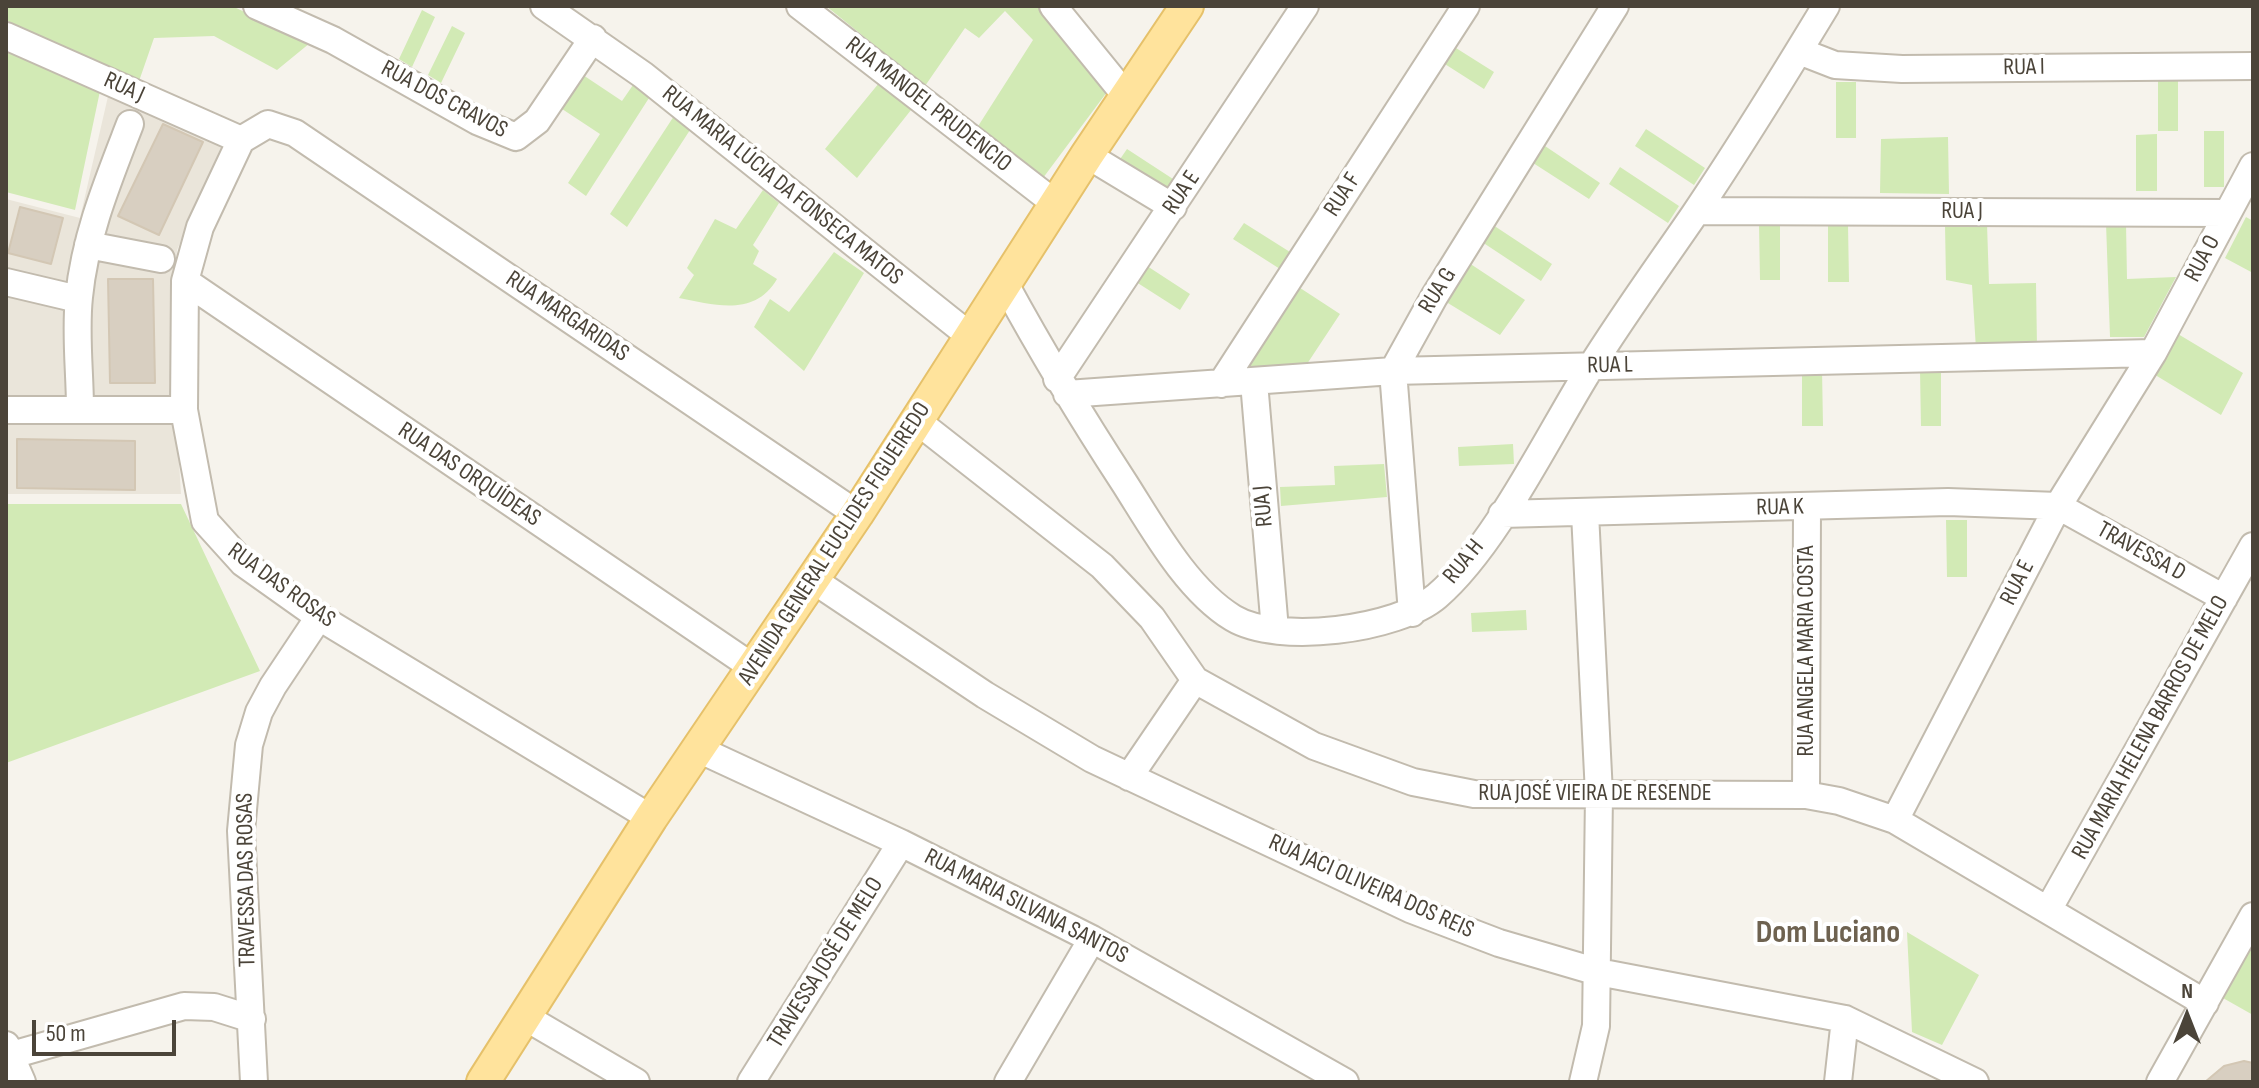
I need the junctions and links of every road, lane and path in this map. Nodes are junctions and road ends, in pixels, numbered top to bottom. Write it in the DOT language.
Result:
graph roads {
  1 [pos="257,6"];
  2 [pos="544,6"];
  3 [pos="800,6"];
  4 [pos="1053,6"];
  5 [pos="1187,6"];
  6 [pos="1305,6"];
  7 [pos="1466,6"];
  8 [pos="1615,6"];
  9 [pos="1826,6"];
  10 [pos="6,36"];
  11 [pos="593,38"];
  12 [pos="1799,51"];
  13 [pos="2253,66"];
  14 [pos="1127,97"];
  15 [pos="130,124"];
  16 [pos="241,140"];
  17 [pos="1087,155"];
  18 [pos="2253,166"];
  19 [pos="1056,204"];
  20 [pos="1173,207"];
  21 [pos="1697,211"];
  22 [pos="2227,213"];
  23 [pos="88,245"];
  24 [pos="161,259"];
  25 [pos="185,281"];
  26 [pos="6,282"];
  27 [pos="1005,284"];
  28 [pos="78,299"];
  29 [pos="970,336"];
  30 [pos="2153,353"];
  31 [pos="1592,366"];
  32 [pos="1393,371"];
  33 [pos="1254,382"];
  34 [pos="1221,384"];
  35 [pos="1062,387"];
  36 [pos="80,409"];
  37 [pos="6,410"];
  38 [pos="184,410"];
  39 [pos="917,421"];
  40 [pos="2058,506"];
  41 [pos="1807,508"];
  42 [pos="1585,513"];
  43 [pos="857,514"];
  44 [pos="1502,514"];
  45 [pos="2253,546"];
  46 [pos="813,580"];
  47 [pos="2224,598"];
  48 [pos="1412,613"];
  49 [pos="319,617"];
  50 [pos="1275,630"];
  51 [pos="754,668"];
  52 [pos="1195,680"];
  53 [pos="698,749"];
  54 [pos="1129,777"];
  55 [pos="1599,794"];
  56 [pos="1806,795"];
  57 [pos="651,818"];
  58 [pos="1895,820"];
  59 [pos="901,843"];
  60 [pos="2048,910"];
  61 [pos="2253,916"];
  62 [pos="1092,939"];
  63 [pos="1598,972"];
  64 [pos="2205,1003"];
  65 [pos="525,1017"];
  66 [pos="252,1019"];
  67 [pos="1845,1019"];
  68 [pos="8,1054"];
  69 [pos="22,1082"];
  70 [pos="254,1082"];
  71 [pos="483,1082"];
  72 [pos="636,1082"];
  73 [pos="751,1082"];
  74 [pos="1008,1082"];
  75 [pos="1345,1082"];
  76 [pos="1583,1082"];
  77 [pos="1838,1082"];
  78 [pos="1975,1082"];
  79 [pos="2160,1082"];
  1 -- 11 [label="street, RUA DOS CRAVOS"];
  2 -- 11 [label="street, RUA MARIA LÚCIA DA FONSECA MATOS"];
  3 -- 19 [label="street, RUA MANOEL PRUDENCIO"];
  4 -- 14 [label="street"];
  5 -- 14 [label="main road, AVENIDA GENERAL EUCLIDES FIGUEIREDO"];
  6 -- 20 [label="street, RUA E"];
  7 -- 34 [label="street, RUA F"];
  8 -- 32 [label="street, RUA G"];
  9 -- 12 [label="street, RUA H"];
  10 -- 16 [label="street, RUA J"];
  11 -- 29 [label="street, RUA MARIA LÚCIA DA FONSECA MATOS"];
  12 -- 13 [label="street, RUA I"];
  12 -- 21 [label="street, RUA H"];
  14 -- 17 [label="main road, AVENIDA GENERAL EUCLIDES FIGUEIREDO"];
  15 -- 23 [label="street"];
  16 -- 25 [label="street, RUA DAS ROSAS"];
  16 -- 43 [label="street, RUA MARGARIDAS"];
  17 -- 19 [label="main road, AVENIDA GENERAL EUCLIDES FIGUEIREDO"];
  17 -- 20 [label="street"];
  18 -- 22 [label="street, RUA O"];
  19 -- 27 [label="main road, AVENIDA GENERAL EUCLIDES FIGUEIREDO"];
  20 -- 35 [label="street, RUA E"];
  21 -- 22 [label="street, RUA J"];
  21 -- 31 [label="street, RUA H"];
  22 -- 30 [label="street, RUA O"];
  23 -- 24 [label="street"];
  23 -- 28 [label="street"];
  25 -- 38 [label="street, RUA DAS ROSAS"];
  25 -- 51 [label="street, RUA DAS ORQUÍDEAS"];
  26 -- 28 [label="street"];
  27 -- 29 [label="main road, AVENIDA GENERAL EUCLIDES FIGUEIREDO"];
  27 -- 35 [label="street, RUA H"];
  28 -- 36 [label="street"];
  29 -- 39 [label="main road, AVENIDA GENERAL EUCLIDES FIGUEIREDO"];
  30 -- 31 [label="street, RUA L"];
  30 -- 40 [label="street, RUA E"];
  31 -- 32 [label="street, RUA L"];
  31 -- 44 [label="street, RUA H"];
  32 -- 33 [label="street, RUA L"];
  32 -- 48 [label="street"];
  33 -- 34 [label="street, RUA L"];
  33 -- 50 [label="street, RUA J"];
  34 -- 35 [label="street, RUA L"];
  35 -- 50 [label="street, RUA H"];
  36 -- 37 [label="street"];
  36 -- 38 [label="street"];
  38 -- 49 [label="street, RUA DAS ROSAS"];
  39 -- 43 [label="main road, AVENIDA GENERAL EUCLIDES FIGUEIREDO"];
  39 -- 52 [label="street, RUA JOSÉ VIEIRA DE RESENDE"];
  40 -- 41 [label="street, RUA K"];
  40 -- 47 [label="street, TRAVESSA D"];
  40 -- 58 [label="street, RUA E"];
  41 -- 42 [label="street, RUA K"];
  41 -- 56 [label="street, RUA ANGELA MARIA COSTA"];
  42 -- 44 [label="street, RUA K"];
  42 -- 55 [label="street"];
  43 -- 46 [label="main road, AVENIDA GENERAL EUCLIDES FIGUEIREDO"];
  44 -- 48 [label="street, RUA H"];
  45 -- 47 [label="street, RUA MARIA HELENA BARROS DE MELO"];
  46 -- 51 [label="main road, AVENIDA GENERAL EUCLIDES FIGUEIREDO"];
  46 -- 54 [label="street, RUA JACI OLIVEIRA DOS REIS"];
  47 -- 60 [label="street, RUA MARIA HELENA BARROS DE MELO"];
  48 -- 50 [label="street, RUA H"];
  49 -- 57 [label="street, RUA DAS ROSAS"];
  49 -- 66 [label="street, TRAVESSA DAS ROSAS"];
  51 -- 53 [label="main road, AVENIDA GENERAL EUCLIDES FIGUEIREDO"];
  52 -- 54 [label="street"];
  52 -- 55 [label="street, RUA JOSÉ VIEIRA DE RESENDE"];
  53 -- 57 [label="main road, AVENIDA GENERAL EUCLIDES FIGUEIREDO"];
  53 -- 59 [label="street, RUA MARIA SILVANA SANTOS"];
  54 -- 63 [label="street, RUA JACI OLIVEIRA DOS REIS"];
  55 -- 56 [label="street, RUA JOSÉ VIEIRA DE RESENDE"];
  55 -- 63 [label="street"];
  56 -- 58 [label="street, RUA JOSÉ VIEIRA DE RESENDE"];
  57 -- 65 [label="main road, AVENIDA GENERAL EUCLIDES FIGUEIREDO"];
  58 -- 60 [label="street, RUA JOSÉ VIEIRA DE RESENDE"];
  59 -- 62 [label="street, RUA MARIA SILVANA SANTOS"];
  59 -- 73 [label="street, TRAVESSA JOSÉ DE MELO"];
  60 -- 64 [label="street, RUA JOSÉ VIEIRA DE RESENDE"];
  61 -- 64 [label="street"];
  62 -- 74 [label="street"];
  62 -- 75 [label="street, RUA MARIA SILVANA SANTOS"];
  63 -- 67 [label="street, RUA JACI OLIVEIRA DOS REIS"];
  63 -- 76 [label="street"];
  64 -- 79 [label="street"];
  65 -- 71 [label="main road, AVENIDA GENERAL EUCLIDES FIGUEIREDO"];
  65 -- 72 [label="street"];
  66 -- 68 [label="street"];
  66 -- 70 [label="street, TRAVESSA DAS ROSAS"];
  67 -- 77 [label="street"];
  67 -- 78 [label="street, RUA JACI OLIVEIRA DOS REIS"];
  68 -- 69 [label="street"];
}
